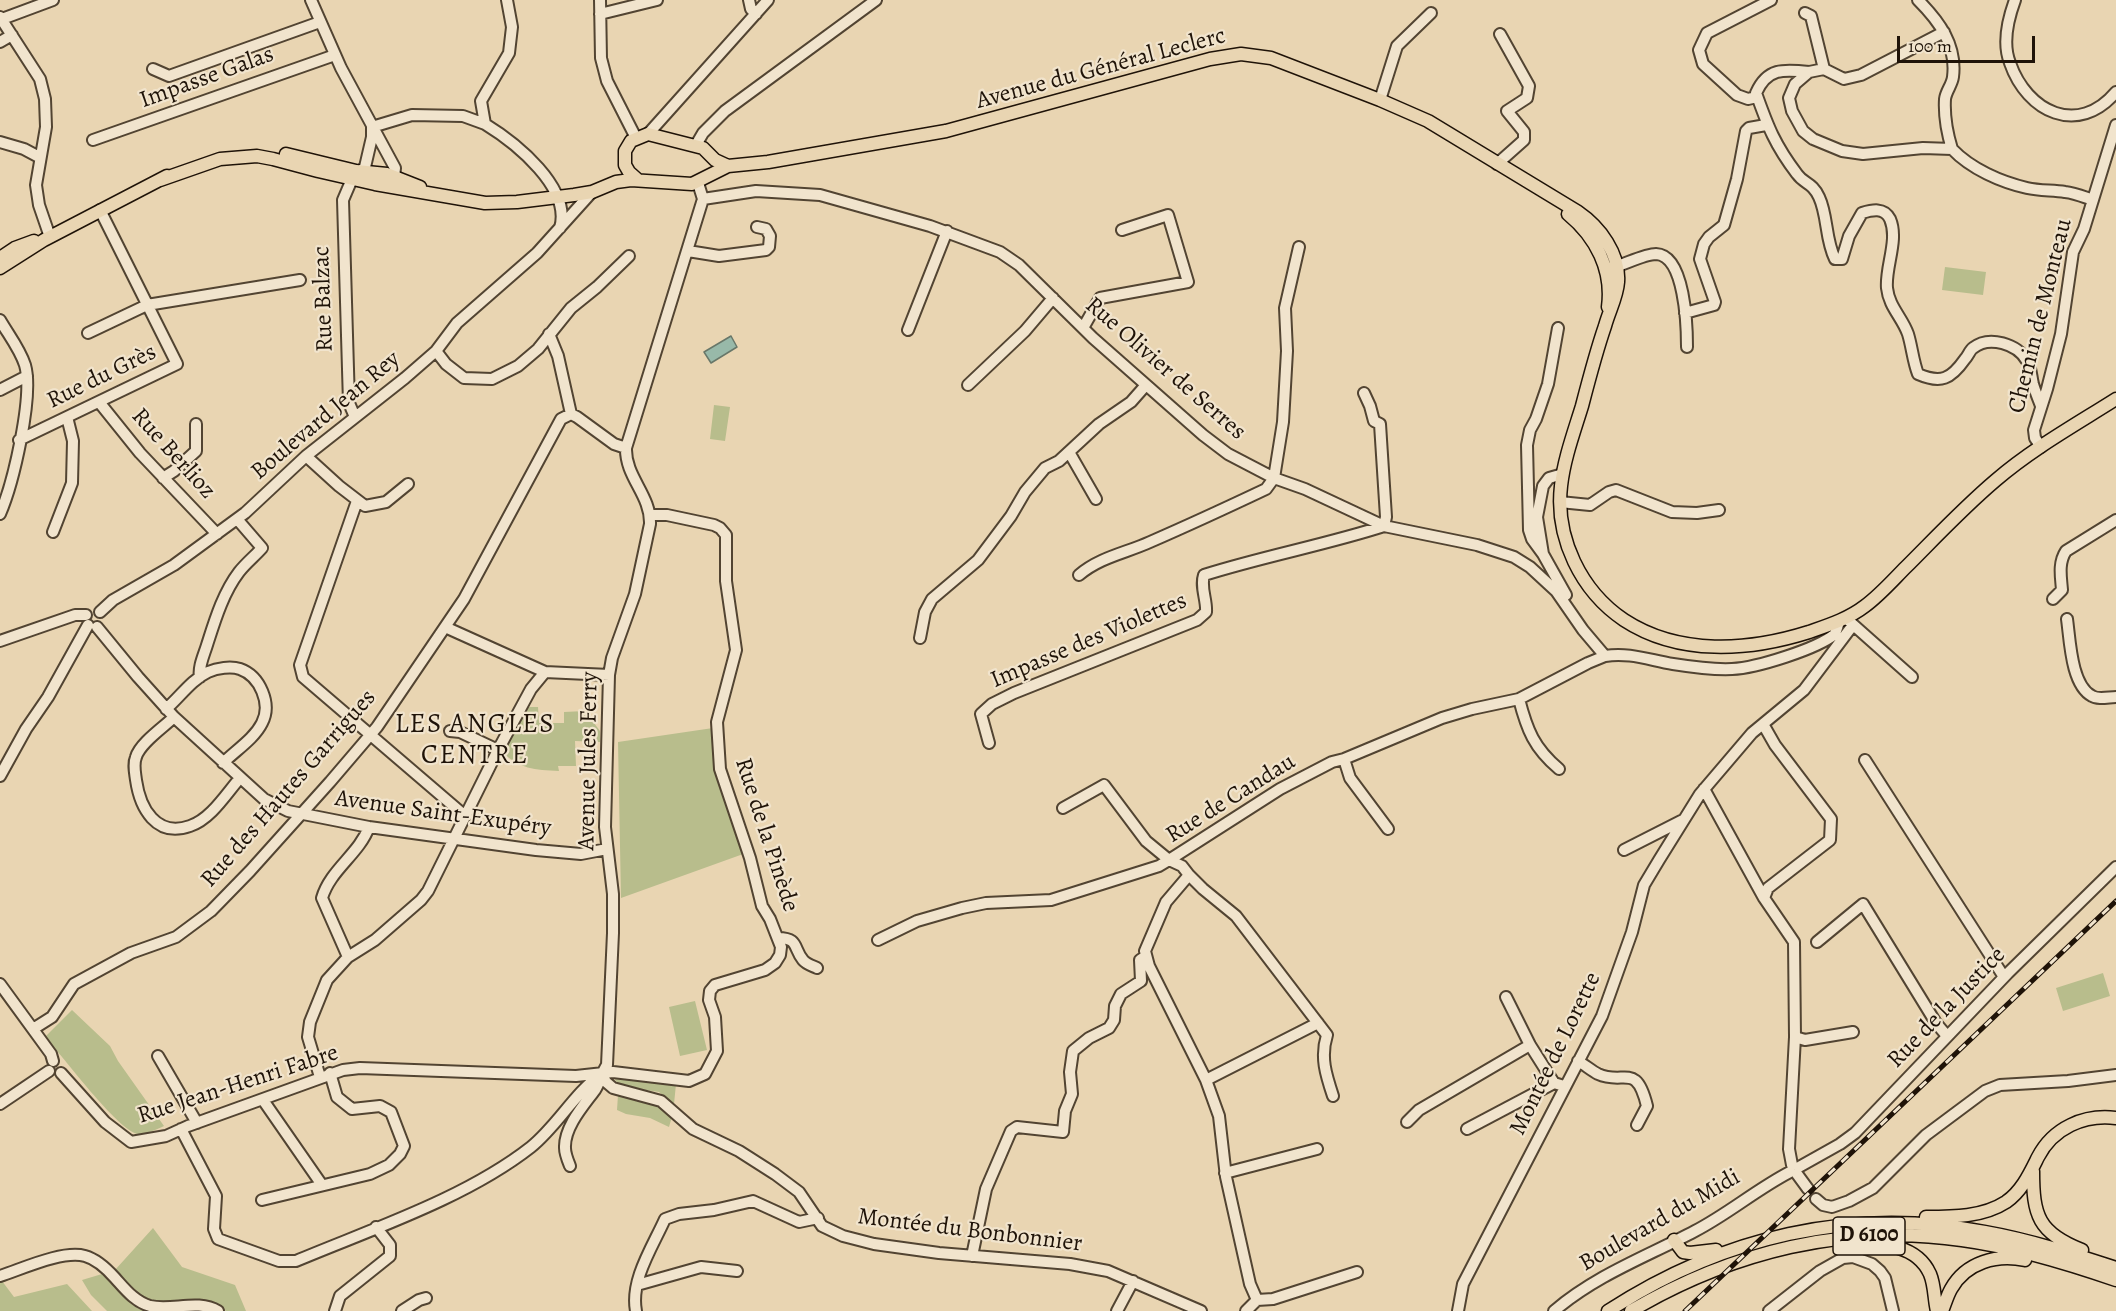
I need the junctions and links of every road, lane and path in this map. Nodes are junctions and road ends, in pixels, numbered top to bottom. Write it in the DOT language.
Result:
graph roads {
  1 [pos="53,0"];
  2 [pos="311,0"];
  3 [pos="507,0"];
  4 [pos="600,0"];
  5 [pos="657,0"];
  6 [pos="749,0"];
  7 [pos="768,0"];
  8 [pos="876,0"];
  9 [pos="1771,0"];
  10 [pos="1918,0"];
  11 [pos="2015,0"];
  12 [pos="1805,13"];
  13 [pos="600,14"];
  14 [pos="756,14"];
  15 [pos="1431,14"];
  16 [pos="1,18"];
  17 [pos="320,22"];
  18 [pos="1944,32"];
  19 [pos="1500,34"];
  20 [pos="12,35"];
  21 [pos="0,42"];
  22 [pos="335,55"];
  23 [pos="153,69"];
  24 [pos="1824,69"];
  25 [pos="1809,72"];
  26 [pos="2116,92"];
  27 [pos="1757,97"];
  28 [pos="1380,100"];
  29 [pos="663,117"];
  30 [pos="485,124"];
  31 [pos="1766,125"];
  32 [pos="2116,125"];
  33 [pos="372,127"];
  34 [pos="642,136"];
  35 [pos="672,139"];
  36 [pos="93,140"];
  37 [pos="0,142"];
  38 [pos="696,145"];
  39 [pos="1952,149"];
  40 [pos="710,155"];
  41 [pos="39,157"];
  42 [pos="1497,164"];
  43 [pos="625,165"];
  44 [pos="728,166"];
  45 [pos="363,171"];
  46 [pos="710,175"];
  47 [pos="352,179"];
  48 [pos="159,180"];
  49 [pos="638,180"];
  50 [pos="389,181"];
  51 [pos="616,182"];
  52 [pos="698,183"];
  53 [pos="592,192"];
  54 [pos="559,197"];
  55 [pos="703,199"];
  56 [pos="2093,200"];
  57 [pos="100,210"];
  58 [pos="757,227"];
  59 [pos="560,228"];
  60 [pos="1122,230"];
  61 [pos="947,231"];
  62 [pos="47,238"];
  63 [pos="1299,247"];
  64 [pos="688,251"];
  65 [pos="629,256"];
  66 [pos="0,258"];
  67 [pos="0,268"];
  68 [pos="1611,268"];
  69 [pos="300,280"];
  70 [pos="1053,298"];
  71 [pos="147,305"];
  72 [pos="1685,313"];
  73 [pos="0,320"];
  74 [pos="1083,328"];
  75 [pos="1558,328"];
  76 [pos="908,330"];
  77 [pos="88,333"];
  78 [pos="549,334"];
  79 [pos="1687,347"];
  80 [pos="436,351"];
  81 [pos="27,376"];
  82 [pos="968,385"];
  83 [pos="1146,385"];
  84 [pos="0,390"];
  85 [pos="1364,393"];
  86 [pos="2116,399"];
  87 [pos="99,402"];
  88 [pos="2041,406"];
  89 [pos="570,414"];
  90 [pos="67,417"];
  91 [pos="356,417"];
  92 [pos="196,424"];
  93 [pos="19,440"];
  94 [pos="2041,447"];
  95 [pos="626,448"];
  96 [pos="1069,452"];
  97 [pos="306,456"];
  98 [pos="1563,474"];
  99 [pos="163,478"];
  100 [pos="1274,478"];
  101 [pos="408,484"];
  102 [pos="1096,499"];
  103 [pos="357,501"];
  104 [pos="1560,502"];
  105 [pos="1719,510"];
  106 [pos="0,514"];
  107 [pos="650,515"];
  108 [pos="237,519"];
  109 [pos="2116,520"];
  110 [pos="1384,526"];
  111 [pos="53,532"];
  112 [pos="217,534"];
  113 [pos="1543,554"];
  114 [pos="1079,575"];
  115 [pos="2053,599"];
  116 [pos="1574,615"];
  117 [pos="2067,619"];
  118 [pos="90,622"];
  119 [pos="1847,622"];
  120 [pos="445,627"];
  121 [pos="920,638"];
  122 [pos="0,641"];
  123 [pos="1605,656"];
  124 [pos="545,672"];
  125 [pos="609,675"];
  126 [pos="1912,676"];
  127 [pos="200,677"];
  128 [pos="2116,697"];
  129 [pos="1519,699"];
  130 [pos="170,713"];
  131 [pos="1763,724"];
  132 [pos="450,730"];
  133 [pos="370,735"];
  134 [pos="989,743"];
  135 [pos="498,750"];
  136 [pos="1344,759"];
  137 [pos="1865,759"];
  138 [pos="223,763"];
  139 [pos="1559,769"];
  140 [pos="0,776"];
  141 [pos="240,778"];
  142 [pos="1704,789"];
  143 [pos="1063,808"];
  144 [pos="301,814"];
  145 [pos="464,815"];
  146 [pos="1683,820"];
  147 [pos="369,826"];
  148 [pos="1388,829"];
  149 [pos="454,839"];
  150 [pos="607,849"];
  151 [pos="1624,850"];
  152 [pos="1169,861"];
  153 [pos="2116,867"];
  154 [pos="1189,875"];
  155 [pos="1764,898"];
  156 [pos="778,938"];
  157 [pos="878,940"];
  158 [pos="1817,942"];
  159 [pos="1146,956"];
  160 [pos="348,957"];
  161 [pos="817,968"];
  162 [pos="2004,977"];
  163 [pos="0,984"];
  164 [pos="1506,997"];
  165 [pos="1318,1023"];
  166 [pos="33,1029"];
  167 [pos="1853,1032"];
  168 [pos="1947,1036"];
  169 [pos="1795,1037"];
  170 [pos="1530,1045"];
  171 [pos="158,1056"];
  172 [pos="1578,1061"];
  173 [pos="51,1066"];
  174 [pos="601,1074"];
  175 [pos="325,1075"];
  176 [pos="2116,1075"];
  177 [pos="1206,1080"];
  178 [pos="1559,1085"];
  179 [pos="1333,1096"];
  180 [pos="263,1100"];
  181 [pos="0,1104"];
  182 [pos="2116,1119"];
  183 [pos="1407,1122"];
  184 [pos="197,1123"];
  185 [pos="1637,1125"];
  186 [pos="1467,1129"];
  187 [pos="181,1130"];
  188 [pos="1317,1149"];
  189 [pos="570,1166"];
  190 [pos="1795,1169"];
  191 [pos="2033,1170"];
  192 [pos="1225,1173"];
  193 [pos="322,1185"];
  194 [pos="1808,1189"];
  195 [pos="1816,1199"];
  196 [pos="262,1200"];
  197 [pos="818,1218"];
  198 [pos="1883,1223"];
  199 [pos="376,1227"];
  200 [pos="1674,1240"];
  201 [pos="1735,1248"];
  202 [pos="1783,1248"];
  203 [pos="972,1256"];
  204 [pos="2116,1263"];
  205 [pos="2116,1269"];
  206 [pos="737,1271"];
  207 [pos="1357,1272"];
  208 [pos="2,1275"];
  209 [pos="1133,1281"];
  210 [pos="2116,1282"];
  211 [pos="637,1285"];
  212 [pos="426,1298"];
  213 [pos="1257,1300"];
  214 [pos="218,1311"];
  215 [pos="335,1311"];
  216 [pos="402,1311"];
  217 [pos="636,1311"];
  218 [pos="1117,1311"];
  219 [pos="1201,1311"];
  220 [pos="1246,1311"];
  221 [pos="1458,1311"];
  222 [pos="1554,1311"];
  223 [pos="1608,1311"];
  224 [pos="1631,1311"];
  225 [pos="1768,1311"];
  226 [pos="1893,1311"];
  227 [pos="1937,1311"];
  228 [pos="1942,1311"];
  1 -- 16 [label="street"];
  2 -- 17 [label="street"];
  3 -- 30 [label="street"];
  4 -- 13 [label="street"];
  5 -- 13 [label="street"];
  6 -- 14 [label="street"];
  7 -- 14 [label="street"];
  8 -- 38 [label="street"];
  9 -- 27 [label="street"];
  10 -- 18 [label="street"];
  11 -- 26 [label="street"];
  12 -- 24 [label="street"];
  13 -- 34 [label="street"];
  14 -- 29 [label="street"];
  15 -- 28 [label="street"];
  16 -- 20 [label="street"];
  17 -- 22 [label="street"];
  17 -- 23 [label="street"];
  18 -- 24 [label="street"];
  18 -- 39 [label="street"];
  19 -- 42 [label="street"];
  20 -- 21 [label="street"];
  20 -- 41 [label="street"];
  22 -- 33 [label="street"];
  22 -- 36 [label="street, Impasse Galas"];
  24 -- 25 [label="street"];
  25 -- 27 [label="street"];
  25 -- 39 [label="street"];
  27 -- 31 [label="street"];
  28 -- 42 [label="main road, Avenue du Général Leclerc"];
  28 -- 44 [label="main road, Avenue du Général Leclerc"];
  29 -- 34 [label="street"];
  29 -- 35 [label="street"];
  30 -- 33 [label="street"];
  30 -- 54 [label="street"];
  31 -- 72 [label="street"];
  31 -- 88 [label="street"];
  32 -- 56 [label="street, Chemin de Monteau"];
  33 -- 45 [label="street"];
  33 -- 50 [label="street"];
  34 -- 35 [label="main road"];
  34 -- 43 [label="main road"];
  35 -- 38 [label="main road"];
  37 -- 41 [label="street"];
  38 -- 40 [label="main road"];
  39 -- 56 [label="street"];
  40 -- 44 [label="main road"];
  40 -- 46 [label="main road"];
  41 -- 62 [label="street"];
  42 -- 68 [label="main road, Avenue du Général Leclerc"];
  43 -- 49 [label="main road"];
  43 -- 51 [label="main road"];
  44 -- 46 [label="main road"];
  45 -- 47 [label="street"];
  45 -- 48 [label="main road"];
  45 -- 50 [label="main road"];
  46 -- 52 [label="main road"];
  47 -- 48 [label="main road"];
  47 -- 50 [label="main road"];
  47 -- 91 [label="street, Rue Balzac"];
  48 -- 57 [label="main road"];
  49 -- 51 [label="main road"];
  49 -- 52 [label="main road"];
  50 -- 54 [label="main road"];
  51 -- 53 [label="main road"];
  52 -- 55 [label="street"];
  53 -- 54 [label="main road"];
  53 -- 59 [label="street, Boulevard Jean Rey"];
  54 -- 59 [label="street"];
  55 -- 61 [label="street, Rue Olivier de Serres"];
  55 -- 64 [label="street"];
  56 -- 88 [label="street, Chemin de Monteau"];
  57 -- 62 [label="main road"];
  57 -- 71 [label="street, Rue du Grès"];
  58 -- 64 [label="street"];
  59 -- 80 [label="street, Boulevard Jean Rey"];
  60 -- 74 [label="street"];
  61 -- 70 [label="street, Rue Olivier de Serres"];
  61 -- 76 [label="street"];
  62 -- 66 [label="main road"];
  62 -- 67 [label="main road"];
  63 -- 100 [label="street"];
  64 -- 95 [label="street"];
  65 -- 78 [label="street"];
  68 -- 72 [label="street"];
  68 -- 98 [label="main road, Avenue du Général Leclerc"];
  69 -- 71 [label="street"];
  70 -- 74 [label="street, Rue Olivier de Serres"];
  70 -- 82 [label="street"];
  71 -- 77 [label="street"];
  71 -- 87 [label="street, Rue du Grès"];
  72 -- 79 [label="street"];
  73 -- 81 [label="street"];
  74 -- 83 [label="street, Rue Olivier de Serres"];
  75 -- 113 [label="street"];
  78 -- 80 [label="street"];
  78 -- 89 [label="street"];
  80 -- 91 [label="street, Boulevard Jean Rey"];
  81 -- 84 [label="street"];
  81 -- 93 [label="street"];
  83 -- 96 [label="street"];
  83 -- 100 [label="street, Rue Olivier de Serres"];
  85 -- 110 [label="street"];
  86 -- 94 [label="main road, Avenue du Général Leclerc"];
  87 -- 90 [label="street, Rue du Grès"];
  87 -- 99 [label="street, Rue Berlioz"];
  88 -- 94 [label="street, Chemin de Monteau"];
  89 -- 95 [label="street"];
  89 -- 120 [label="street, Rue des Hautes Garrigues"];
  90 -- 93 [label="street, Rue du Grès"];
  90 -- 111 [label="street"];
  91 -- 97 [label="street, Boulevard Jean Rey"];
  92 -- 99 [label="street"];
  93 -- 106 [label="street"];
  94 -- 119 [label="main road, Avenue du Général Leclerc"];
  95 -- 107 [label="street, Avenue Jules Ferry"];
  96 -- 102 [label="street"];
  96 -- 121 [label="street"];
  97 -- 103 [label="street"];
  97 -- 108 [label="street, Boulevard Jean Rey"];
  98 -- 104 [label="main road, Avenue du Général Leclerc"];
  98 -- 113 [label="street"];
  99 -- 112 [label="street, Rue Berlioz"];
  100 -- 110 [label="street, Rue Olivier de Serres"];
  100 -- 114 [label="street"];
  101 -- 103 [label="street"];
  103 -- 133 [label="street"];
  104 -- 105 [label="street"];
  104 -- 119 [label="main road, Avenue du Général Leclerc"];
  107 -- 125 [label="street, Avenue Jules Ferry"];
  107 -- 156 [label="street, Rue de la Pinède"];
  108 -- 112 [label="street, Boulevard Jean Rey"];
  108 -- 127 [label="street"];
  109 -- 115 [label="street"];
  110 -- 116 [label="street, Rue Olivier de Serres"];
  110 -- 134 [label="street, Impasse des Violettes"];
  112 -- 118 [label="street, Boulevard Jean Rey"];
  113 -- 116 [label="street"];
  116 -- 123 [label="street, Rue Olivier de Serres"];
  117 -- 128 [label="street"];
  118 -- 122 [label="street"];
  118 -- 130 [label="street, Avenue Saint-Exupéry"];
  118 -- 140 [label="street"];
  119 -- 123 [label="street"];
  119 -- 126 [label="street"];
  119 -- 131 [label="street, Montée de Lorette"];
  120 -- 124 [label="street"];
  120 -- 133 [label="street, Rue des Hautes Garrigues"];
  123 -- 129 [label="street, Rue de Candau"];
  124 -- 125 [label="street"];
  124 -- 135 [label="street"];
  125 -- 150 [label="street, Avenue Jules Ferry"];
  127 -- 130 [label="street"];
  127 -- 138 [label="street"];
  129 -- 136 [label="street, Rue de Candau"];
  129 -- 139 [label="street"];
  130 -- 138 [label="street, Avenue Saint-Exupéry"];
  130 -- 141 [label="street"];
  131 -- 142 [label="street, Montée de Lorette"];
  131 -- 155 [label="street"];
  132 -- 135 [label="street"];
  133 -- 144 [label="street, Rue des Hautes Garrigues"];
  133 -- 145 [label="street"];
  135 -- 145 [label="street"];
  136 -- 148 [label="street"];
  136 -- 152 [label="street, Rue de Candau"];
  137 -- 162 [label="street"];
  138 -- 141 [label="street, Avenue Saint-Exupéry"];
  141 -- 144 [label="street, Avenue Saint-Exupéry"];
  142 -- 146 [label="street, Montée de Lorette"];
  142 -- 155 [label="street"];
  143 -- 152 [label="street"];
  144 -- 147 [label="street, Avenue Saint-Exupéry"];
  144 -- 166 [label="street, Rue des Hautes Garrigues"];
  145 -- 149 [label="street"];
  146 -- 151 [label="street"];
  146 -- 172 [label="street, Montée de Lorette"];
  147 -- 149 [label="street, Avenue Saint-Exupéry"];
  147 -- 160 [label="street"];
  149 -- 150 [label="street, Avenue Saint-Exupéry"];
  149 -- 160 [label="street"];
  150 -- 174 [label="street, Avenue Jules Ferry"];
  152 -- 154 [label="street, Rue de Candau"];
  152 -- 157 [label="street"];
  153 -- 162 [label="street, Rue de la Justice"];
  154 -- 159 [label="street, Rue de Candau"];
  154 -- 165 [label="street"];
  155 -- 169 [label="street"];
  156 -- 161 [label="street"];
  156 -- 174 [label="street, Rue de la Pinède"];
  158 -- 168 [label="street"];
  159 -- 177 [label="street"];
  159 -- 203 [label="street, Rue de Candau"];
  160 -- 175 [label="street"];
  162 -- 168 [label="street, Rue de la Justice"];
  163 -- 166 [label="street"];
  164 -- 170 [label="street"];
  165 -- 177 [label="street"];
  165 -- 179 [label="street"];
  166 -- 173 [label="street"];
  167 -- 169 [label="street"];
  168 -- 190 [label="street, Rue de la Justice"];
  169 -- 190 [label="street"];
  170 -- 178 [label="street"];
  170 -- 183 [label="street"];
  171 -- 184 [label="street"];
  172 -- 178 [label="street, Montée de Lorette"];
  172 -- 185 [label="street"];
  173 -- 181 [label="street"];
  173 -- 187 [label="street, Rue Jean-Henri Fabre"];
  174 -- 175 [label="street, Rue Jean-Henri Fabre"];
  174 -- 189 [label="street, Avenue Jules Ferry"];
  174 -- 197 [label="street, Montée du Bonbonnier"];
  174 -- 199 [label="street"];
  175 -- 180 [label="street, Rue Jean-Henri Fabre"];
  175 -- 193 [label="street"];
  176 -- 195 [label="street"];
  177 -- 192 [label="street"];
  178 -- 186 [label="street"];
  178 -- 221 [label="street, Montée de Lorette"];
  180 -- 184 [label="street, Rue Jean-Henri Fabre"];
  180 -- 193 [label="street"];
  182 -- 191 [label="main road"];
  184 -- 187 [label="street, Rue Jean-Henri Fabre"];
  187 -- 199 [label="street"];
  188 -- 192 [label="street"];
  190 -- 194 [label="street"];
  190 -- 200 [label="street, Boulevard du Midi"];
  191 -- 198 [label="main road"];
  191 -- 204 [label="main road"];
  192 -- 213 [label="street"];
  193 -- 196 [label="street"];
  197 -- 203 [label="street, Montée du Bonbonnier"];
  197 -- 211 [label="street"];
  198 -- 201 [label="main road, D 6100"];
  198 -- 205 [label="main road, D 6100"];
  199 -- 215 [label="street"];
  200 -- 201 [label="main road"];
  200 -- 222 [label="street, Boulevard du Midi"];
  201 -- 223 [label="main road, D 6100"];
  202 -- 210 [label="main road, D 6100"];
  202 -- 224 [label="main road, D 6100"];
  202 -- 227 [label="main road"];
  203 -- 209 [label="street, Montée du Bonbonnier"];
  206 -- 211 [label="street"];
  207 -- 213 [label="street"];
  208 -- 214 [label="street"];
  209 -- 218 [label="street"];
  209 -- 219 [label="street, Montée du Bonbonnier"];
  210 -- 228 [label="main road"];
  211 -- 217 [label="street"];
  212 -- 216 [label="street"];
  213 -- 220 [label="street"];
  225 -- 226 [label="street"];
}
